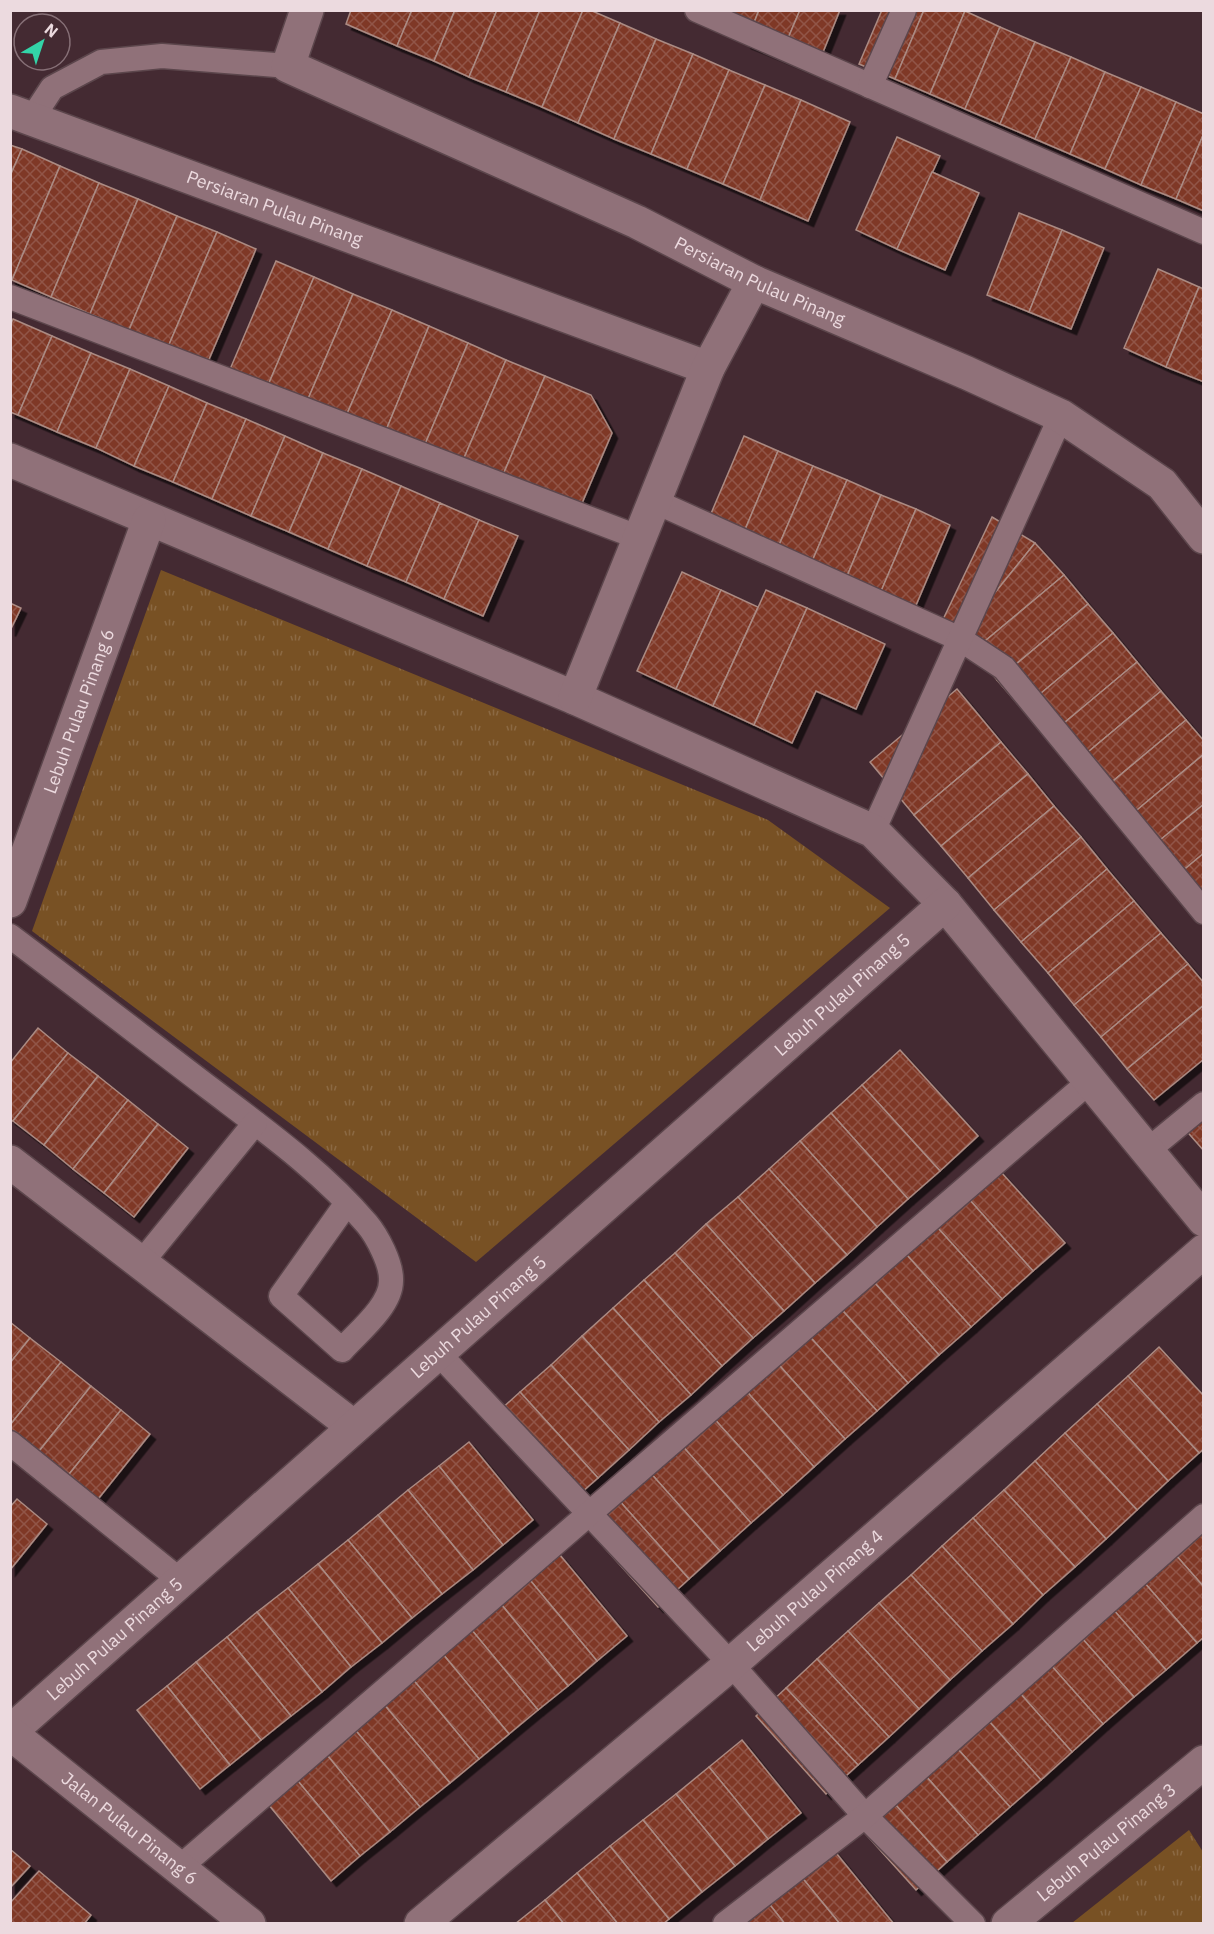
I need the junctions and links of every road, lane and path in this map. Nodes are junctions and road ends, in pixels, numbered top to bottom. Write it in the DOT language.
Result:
graph roads {
  1 [pos="307,10"];
  2 [pos="697,10"];
  3 [pos="904,10"];
  4 [pos="288,66"];
  5 [pos="870,86"];
  6 [pos="21,116"];
  7 [pos="1203,232"];
  8 [pos="754,282"];
  9 [pos="10,297"];
  10 [pos="708,368"];
  11 [pos="1061,416"];
  12 [pos="10,460"];
  13 [pos="654,501"];
  14 [pos="149,520"];
  15 [pos="1203,537"];
  16 [pos="640,538"];
  17 [pos="960,639"];
  18 [pos="575,698"];
  19 [pos="873,831"];
  20 [pos="10,901"];
  21 [pos="945,904"];
  22 [pos="1203,912"];
  23 [pos="10,936"];
  24 [pos="1090,1081"];
  25 [pos="1203,1104"];
  26 [pos="255,1123"];
  27 [pos="1148,1151"];
  28 [pos="10,1162"];
  29 [pos="347,1203"];
  30 [pos="1203,1220"];
  31 [pos="1203,1251"];
  32 [pos="141,1263"];
  33 [pos="438,1353"];
  34 [pos="354,1427"];
  35 [pos="10,1443"];
  36 [pos="589,1514"];
  37 [pos="1203,1516"];
  38 [pos="181,1581"];
  39 [pos="731,1664"];
  40 [pos="10,1732"];
  41 [pos="1203,1763"];
  42 [pos="866,1816"];
  43 [pos="179,1868"];
  44 [pos="249,1923"];
  45 [pos="421,1923"];
  46 [pos="725,1923"];
  47 [pos="973,1923"];
  48 [pos="1008,1923"];
  1 -- 4 [label="street"];
  2 -- 5 [label="lane"];
  3 -- 5 [label="lane"];
  4 -- 6 [label="lane"];
  4 -- 8 [label="street, Persiaran Pulau Pinang"];
  5 -- 7 [label="lane"];
  6 -- 10 [label="street, Persiaran Pulau Pinang"];
  8 -- 10 [label="street"];
  8 -- 11 [label="street, Persiaran Pulau Pinang"];
  9 -- 16 [label="lane"];
  10 -- 13 [label="street"];
  11 -- 15 [label="street, Persiaran Pulau Pinang"];
  11 -- 17 [label="lane"];
  12 -- 14 [label="street"];
  13 -- 16 [label="street"];
  13 -- 17 [label="lane"];
  14 -- 18 [label="street"];
  14 -- 20 [label="street, Lebuh Pulau Pinang 6"];
  16 -- 18 [label="street"];
  17 -- 19 [label="lane"];
  17 -- 22 [label="lane"];
  18 -- 19 [label="street"];
  19 -- 21 [label="street"];
  21 -- 24 [label="street"];
  21 -- 33 [label="street, Lebuh Pulau Pinang 5"];
  23 -- 26 [label="lane"];
  24 -- 27 [label="street"];
  24 -- 36 [label="lane"];
  25 -- 27 [label="lane"];
  26 -- 29 [label="lane"];
  26 -- 32 [label="lane"];
  27 -- 30 [label="street"];
  28 -- 32 [label="street"];
  29 -- 29 [label="lane"];
  31 -- 39 [label="street, Lebuh Pulau Pinang 4"];
  32 -- 34 [label="street"];
  33 -- 34 [label="street, Lebuh Pulau Pinang 5"];
  33 -- 36 [label="lane"];
  34 -- 38 [label="street, Lebuh Pulau Pinang 5"];
  35 -- 38 [label="lane"];
  36 -- 39 [label="lane"];
  36 -- 43 [label="lane"];
  37 -- 42 [label="lane"];
  38 -- 40 [label="street, Lebuh Pulau Pinang 5"];
  39 -- 42 [label="lane"];
  39 -- 45 [label="street, Lebuh Pulau Pinang 4"];
  40 -- 43 [label="street, Jalan Pulau Pinang 6"];
  41 -- 48 [label="street, Lebuh Pulau Pinang 3"];
  42 -- 46 [label="lane"];
  42 -- 47 [label="lane"];
  43 -- 44 [label="street, Jalan Pulau Pinang 6"];
}
